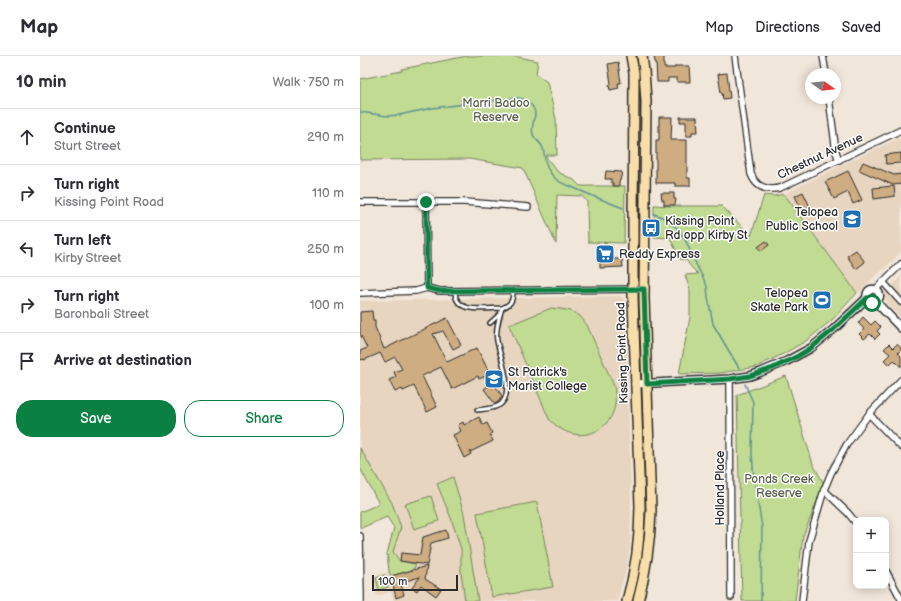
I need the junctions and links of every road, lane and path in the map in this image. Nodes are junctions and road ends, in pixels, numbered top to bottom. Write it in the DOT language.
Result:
graph roads {
  1 [pos="631,56"];
  2 [pos="642,56"];
  3 [pos="735,56"];
  4 [pos="823,56"];
  5 [pos="825,68"];
  6 [pos="830,104"];
  7 [pos="901,130"];
  8 [pos="840,160"];
  9 [pos="360,202"];
  10 [pos="426,202"];
  11 [pos="528,207"];
  12 [pos="901,264"];
  13 [pos="882,282"];
  14 [pos="427,288"];
  15 [pos="644,289"];
  16 [pos="513,290"];
  17 [pos="633,290"];
  18 [pos="875,290"];
  19 [pos="455,291"];
  20 [pos="360,293"];
  21 [pos="867,298"];
  22 [pos="876,302"];
  23 [pos="901,302"];
  24 [pos="502,308"];
  25 [pos="500,314"];
  26 [pos="490,324"];
  27 [pos="901,328"];
  28 [pos="730,379"];
  29 [pos="901,380"];
  30 [pos="635,384"];
  31 [pos="647,384"];
  32 [pos="477,410"];
  33 [pos="869,414"];
  34 [pos="901,447"];
  35 [pos="824,490"];
  36 [pos="853,519"];
  37 [pos="360,536"];
  38 [pos="889,577"];
  39 [pos="361,592"];
  40 [pos="731,597"];
  41 [pos="901,599"];
  42 [pos="361,601"];
  43 [pos="627,601"];
  44 [pos="638,601"];
  45 [pos="802,601"];
  1 -- 17 [label="main road, Kissing Point Road"];
  2 -- 15 [label="main road, Kissing Point Road"];
  3 -- 8 [label="street, Chestnut Avenue"];
  4 -- 5 [label="street"];
  6 -- 8 [label="street"];
  7 -- 8 [label="street, Chestnut Avenue"];
  9 -- 10 [label="street"];
  10 -- 11 [label="street"];
  10 -- 14 [label="street"];
  12 -- 13 [label="street"];
  13 -- 18 [label="street"];
  13 -- 23 [label="street"];
  14 -- 19 [label="street"];
  14 -- 20 [label="street"];
  15 -- 17 [label="street"];
  15 -- 31 [label="main road, Kissing Point Road"];
  16 -- 17 [label="street"];
  16 -- 19 [label="street"];
  16 -- 24 [label="lane"];
  17 -- 30 [label="main road, Kissing Point Road"];
  18 -- 21 [label="street"];
  18 -- 22 [label="street"];
  19 -- 24 [label="lane"];
  21 -- 22 [label="street"];
  21 -- 28 [label="street"];
  22 -- 27 [label="street"];
  24 -- 25 [label="lane"];
  25 -- 26 [label="lane"];
  25 -- 32 [label="lane"];
  28 -- 31 [label="street"];
  28 -- 40 [label="street, Holland Place"];
  29 -- 33 [label="street"];
  30 -- 31 [label="street"];
  30 -- 43 [label="main road, Kissing Point Road"];
  31 -- 44 [label="main road, Kissing Point Road"];
  33 -- 34 [label="street"];
  33 -- 35 [label="street"];
  35 -- 36 [label="street"];
  35 -- 45 [label="street"];
  37 -- 39 [label="street"];
  38 -- 41 [label="street"];
  39 -- 42 [label="street"];
}
